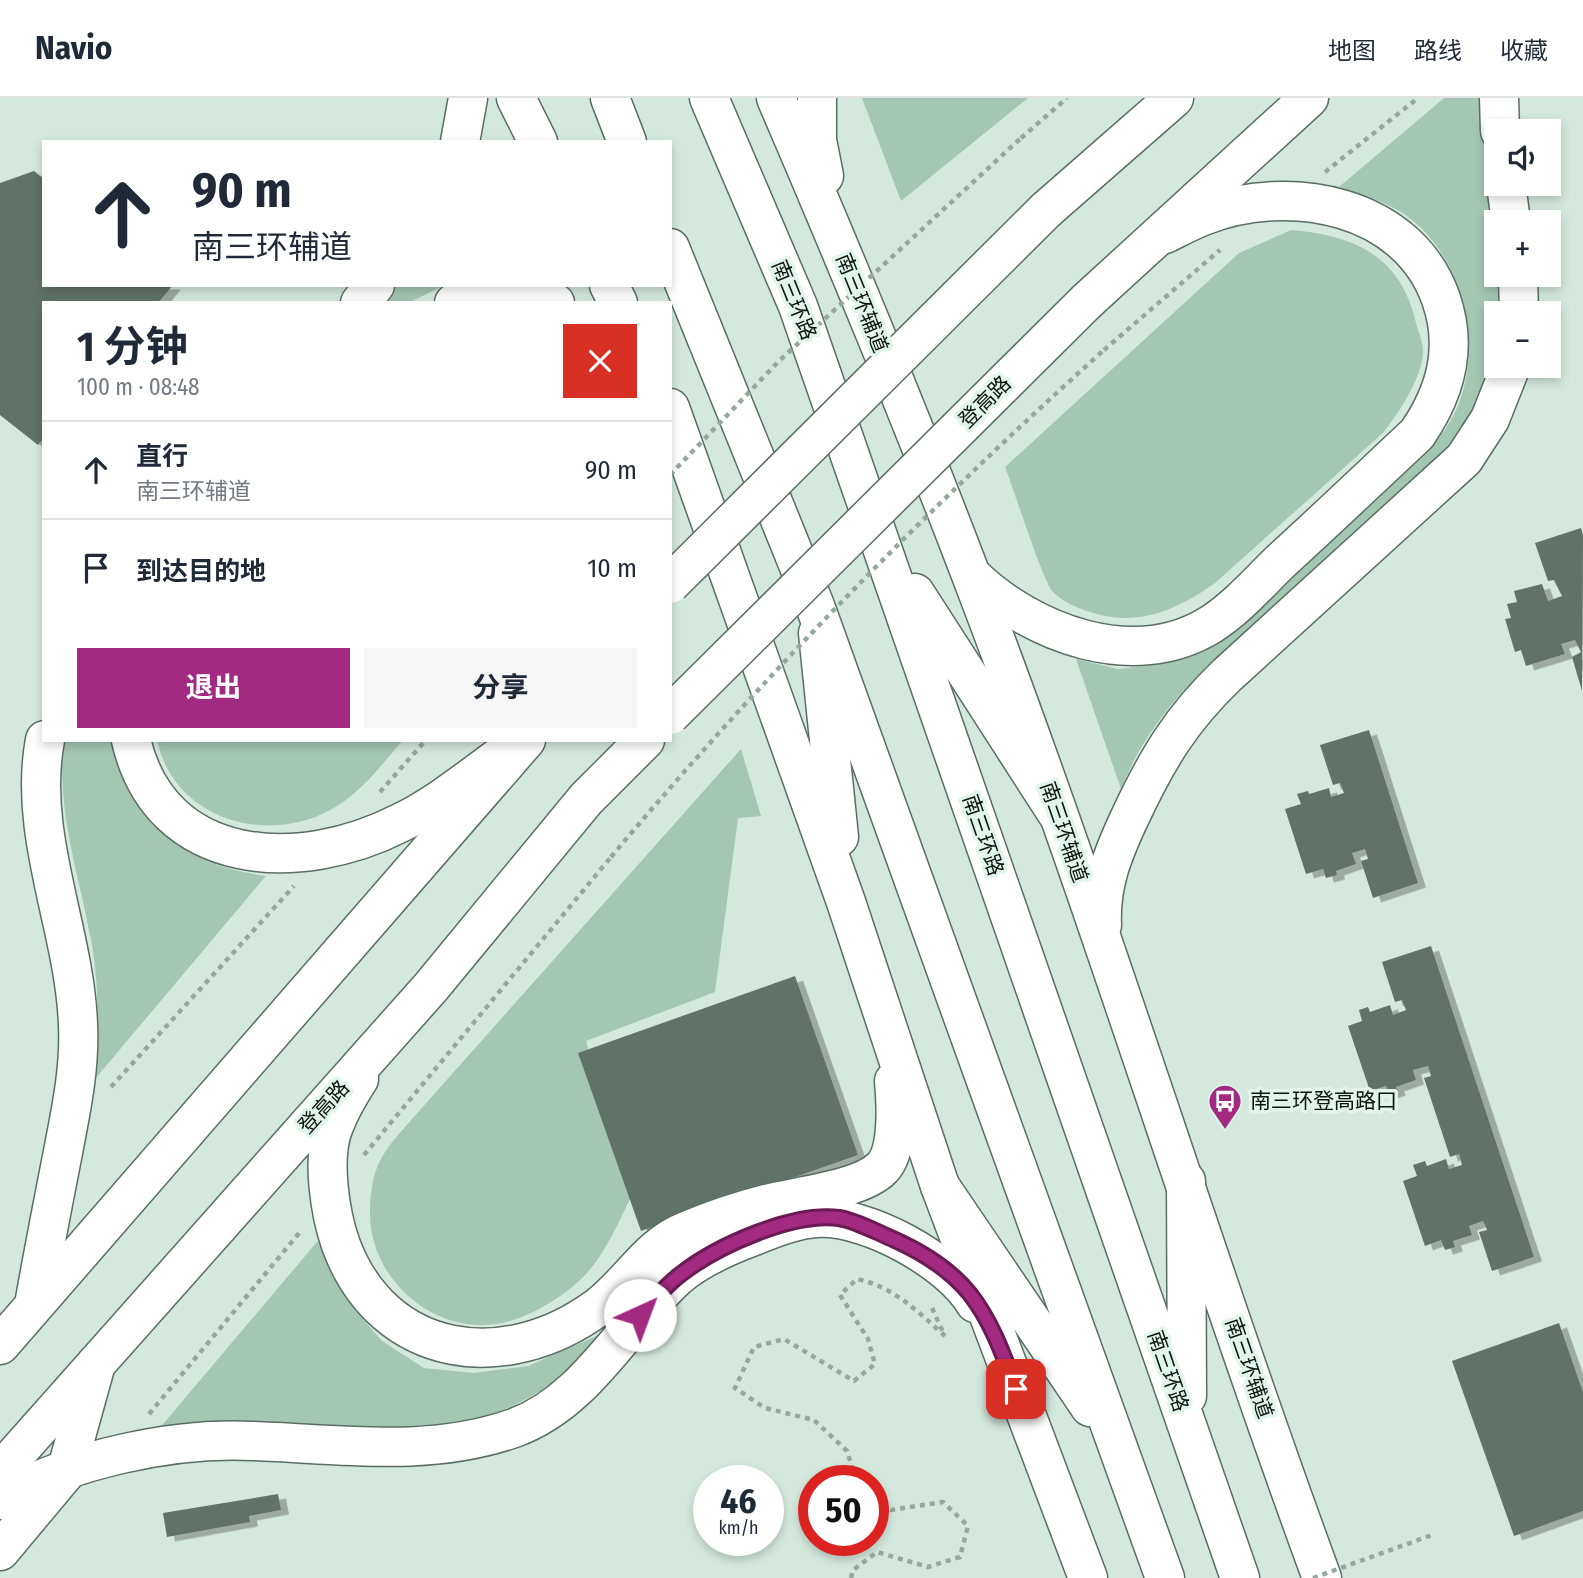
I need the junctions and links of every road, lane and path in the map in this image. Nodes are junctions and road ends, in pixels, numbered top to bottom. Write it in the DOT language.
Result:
graph roads {
  1 [pos="468,98"];
  2 [pos="516,98"];
  3 [pos="610,98"];
  4 [pos="709,98"];
  5 [pos="776,98"];
  6 [pos="817,98"];
  7 [pos="1067,98"];
  8 [pos="1309,98"];
  9 [pos="1499,98"];
  10 [pos="1166,102"];
  11 [pos="1500,119"];
  12 [pos="460,140"];
  13 [pos="537,140"];
  14 [pos="626,140"];
  15 [pos="836,237"];
  16 [pos="1160,237"];
  17 [pos="672,253"];
  18 [pos="373,287"];
  19 [pos="362,301"];
  20 [pos="462,301"];
  21 [pos="537,301"];
  22 [pos="1104,350"];
  23 [pos="1505,378"];
  24 [pos="673,414"];
  25 [pos="672,473"];
  26 [pos="883,544"];
  27 [pos="972,576"];
  28 [pos="672,582"];
  29 [pos="815,606"];
  30 [pos="672,713"];
  31 [pos="45,742"];
  32 [pos="132,742"];
  33 [pos="424,742"];
  34 [pos="521,742"];
  35 [pos="522,742"];
  36 [pos="643,742"];
  37 [pos="375,798"];
  38 [pos="1058,815"];
  39 [pos="330,847"];
  40 [pos="611,857"];
  41 [pos="845,902"];
  42 [pos="1103,945"];
  43 [pos="883,1013"];
  44 [pos="390,1032"];
  45 [pos="103,1096"];
  46 [pos="1186,1181"];
  47 [pos="940,1186"];
  48 [pos="17,1310"];
  49 [pos="944,1336"];
  50 [pos="999,1342"];
  51 [pos="0,1345"];
  52 [pos="96,1364"];
  53 [pos="1187,1426"];
  54 [pos="1121,1452"];
  55 [pos="851,1465"];
  56 [pos="0,1472"];
  57 [pos="66,1472"];
  58 [pos="0,1500"];
  59 [pos="889,1509"];
  60 [pos="1432,1535"];
  61 [pos="0,1551"];
  62 [pos="872,1556"];
  63 [pos="889,1556"];
  64 [pos="851,1578"];
  65 [pos="1088,1578"];
  66 [pos="1166,1578"];
  67 [pos="1240,1578"];
  68 [pos="1312,1578"];
  69 [pos="1322,1578"];
  1 -- 12 [label="main road"];
  2 -- 13 [label="main road"];
  3 -- 14 [label="main road"];
  4 -- 26 [label="main road, 南三环路"];
  5 -- 15 [label="main road, 南三环辅道"];
  6 -- 15 [label="main road"];
  7 -- 25 [label="path, bridge"];
  8 -- 16 [label="main road, 登高路"];
  9 -- 11 [label="main road"];
  10 -- 28 [label="main road, bridge"];
  15 -- 27 [label="main road, 南三环辅道"];
  16 -- 27 [label="main road"];
  16 -- 30 [label="main road, 登高路, bridge"];
  17 -- 29 [label="main road"];
  18 -- 19 [label="main road"];
  20 -- 21 [label="main road"];
  22 -- 40 [label="path, bridge"];
  23 -- 42 [label="main road"];
  24 -- 41 [label="main road"];
  26 -- 38 [label="main road"];
  26 -- 53 [label="main road, 南三环路"];
  27 -- 38 [label="main road, 南三环辅道"];
  29 -- 41 [label="main road"];
  29 -- 54 [label="main road"];
  31 -- 48 [label="main road"];
  32 -- 39 [label="main road"];
  33 -- 37 [label="path"];
  34 -- 39 [label="main road"];
  35 -- 48 [label="main road"];
  36 -- 44 [label="main road, 登高路"];
  38 -- 42 [label="main road, 南三环辅道"];
  39 -- 45 [label="path"];
  41 -- 43 [label="main road"];
  42 -- 46 [label="main road, 南三环辅道"];
  43 -- 44 [label="main road"];
  43 -- 47 [label="main road"];
  44 -- 52 [label="main road, 登高路"];
  46 -- 53 [label="main road"];
  46 -- 69 [label="main road, 南三环辅道"];
  47 -- 50 [label="main road"];
  47 -- 54 [label="main road"];
  48 -- 51 [label="main road"];
  49 -- 55 [label="path"];
  50 -- 57 [label="main road"];
  50 -- 65 [label="main road"];
  52 -- 56 [label="main road, 登高路"];
  52 -- 57 [label="main road"];
  53 -- 67 [label="main road, 南三环路"];
  54 -- 66 [label="main road"];
  57 -- 58 [label="main road"];
  57 -- 61 [label="main road"];
  59 -- 63 [label="path"];
  60 -- 68 [label="path, bridge"];
  62 -- 64 [label="path"];
}
